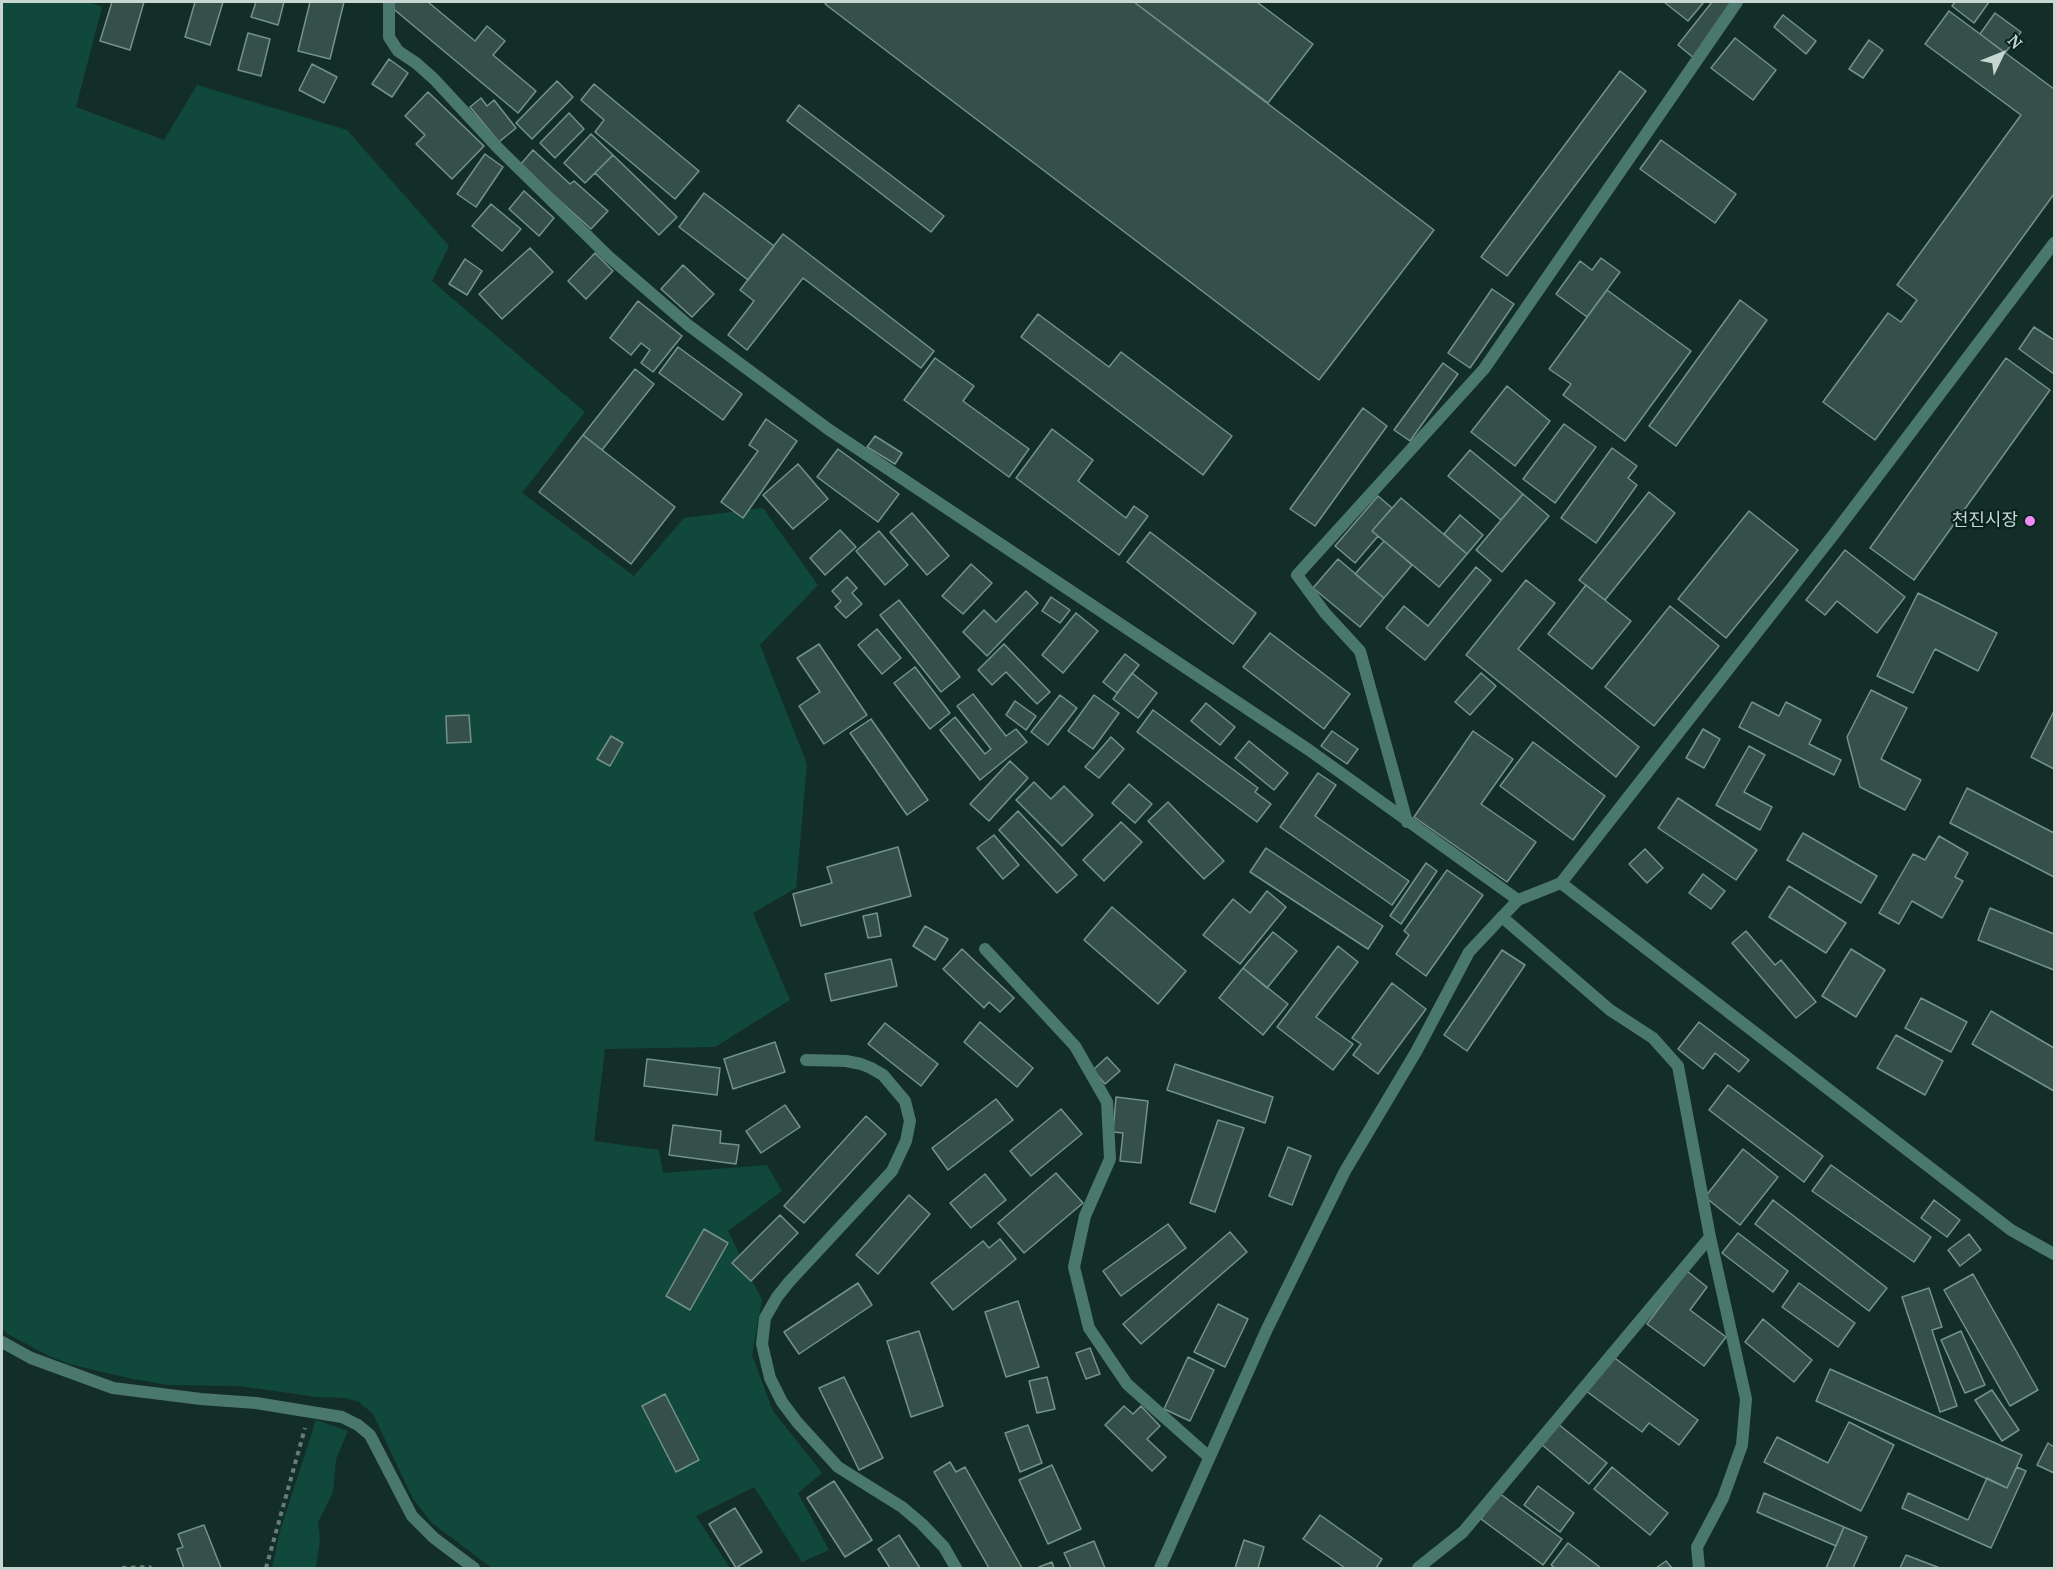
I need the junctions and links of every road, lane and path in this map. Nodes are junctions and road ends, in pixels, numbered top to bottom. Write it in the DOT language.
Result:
graph roads {
  1 [pos="389,2"];
  2 [pos="1737,2"];
  3 [pos="2055,243"];
  4 [pos="1407,822"];
  5 [pos="1561,884"];
  6 [pos="1518,900"];
  7 [pos="1502,917"];
  8 [pos="985,949"];
  9 [pos="806,1060"];
  10 [pos="1710,1237"];
  11 [pos="2055,1254"];
  12 [pos="2,1342"];
  13 [pos="310,1411"];
  14 [pos="1209,1457"];
  15 [pos="122,1569"];
  16 [pos="152,1569"];
  17 [pos="266,1569"];
  18 [pos="474,1569"];
  19 [pos="956,1569"];
  20 [pos="1160,1569"];
  21 [pos="1418,1569"];
  22 [pos="1700,1569"];
  1 -- 4 [label="street"];
  2 -- 4 [label="street"];
  3 -- 5 [label="street"];
  4 -- 6 [label="street"];
  5 -- 6 [label="street"];
  5 -- 11 [label="street"];
  6 -- 7 [label="street"];
  7 -- 10 [label="street"];
  7 -- 14 [label="street"];
  8 -- 14 [label="street"];
  9 -- 19 [label="street"];
  10 -- 21 [label="street"];
  10 -- 22 [label="street"];
  12 -- 13 [label="street"];
  13 -- 17 [label="path"];
  13 -- 18 [label="street"];
  14 -- 20 [label="street"];
  15 -- 16 [label="path"];
}
